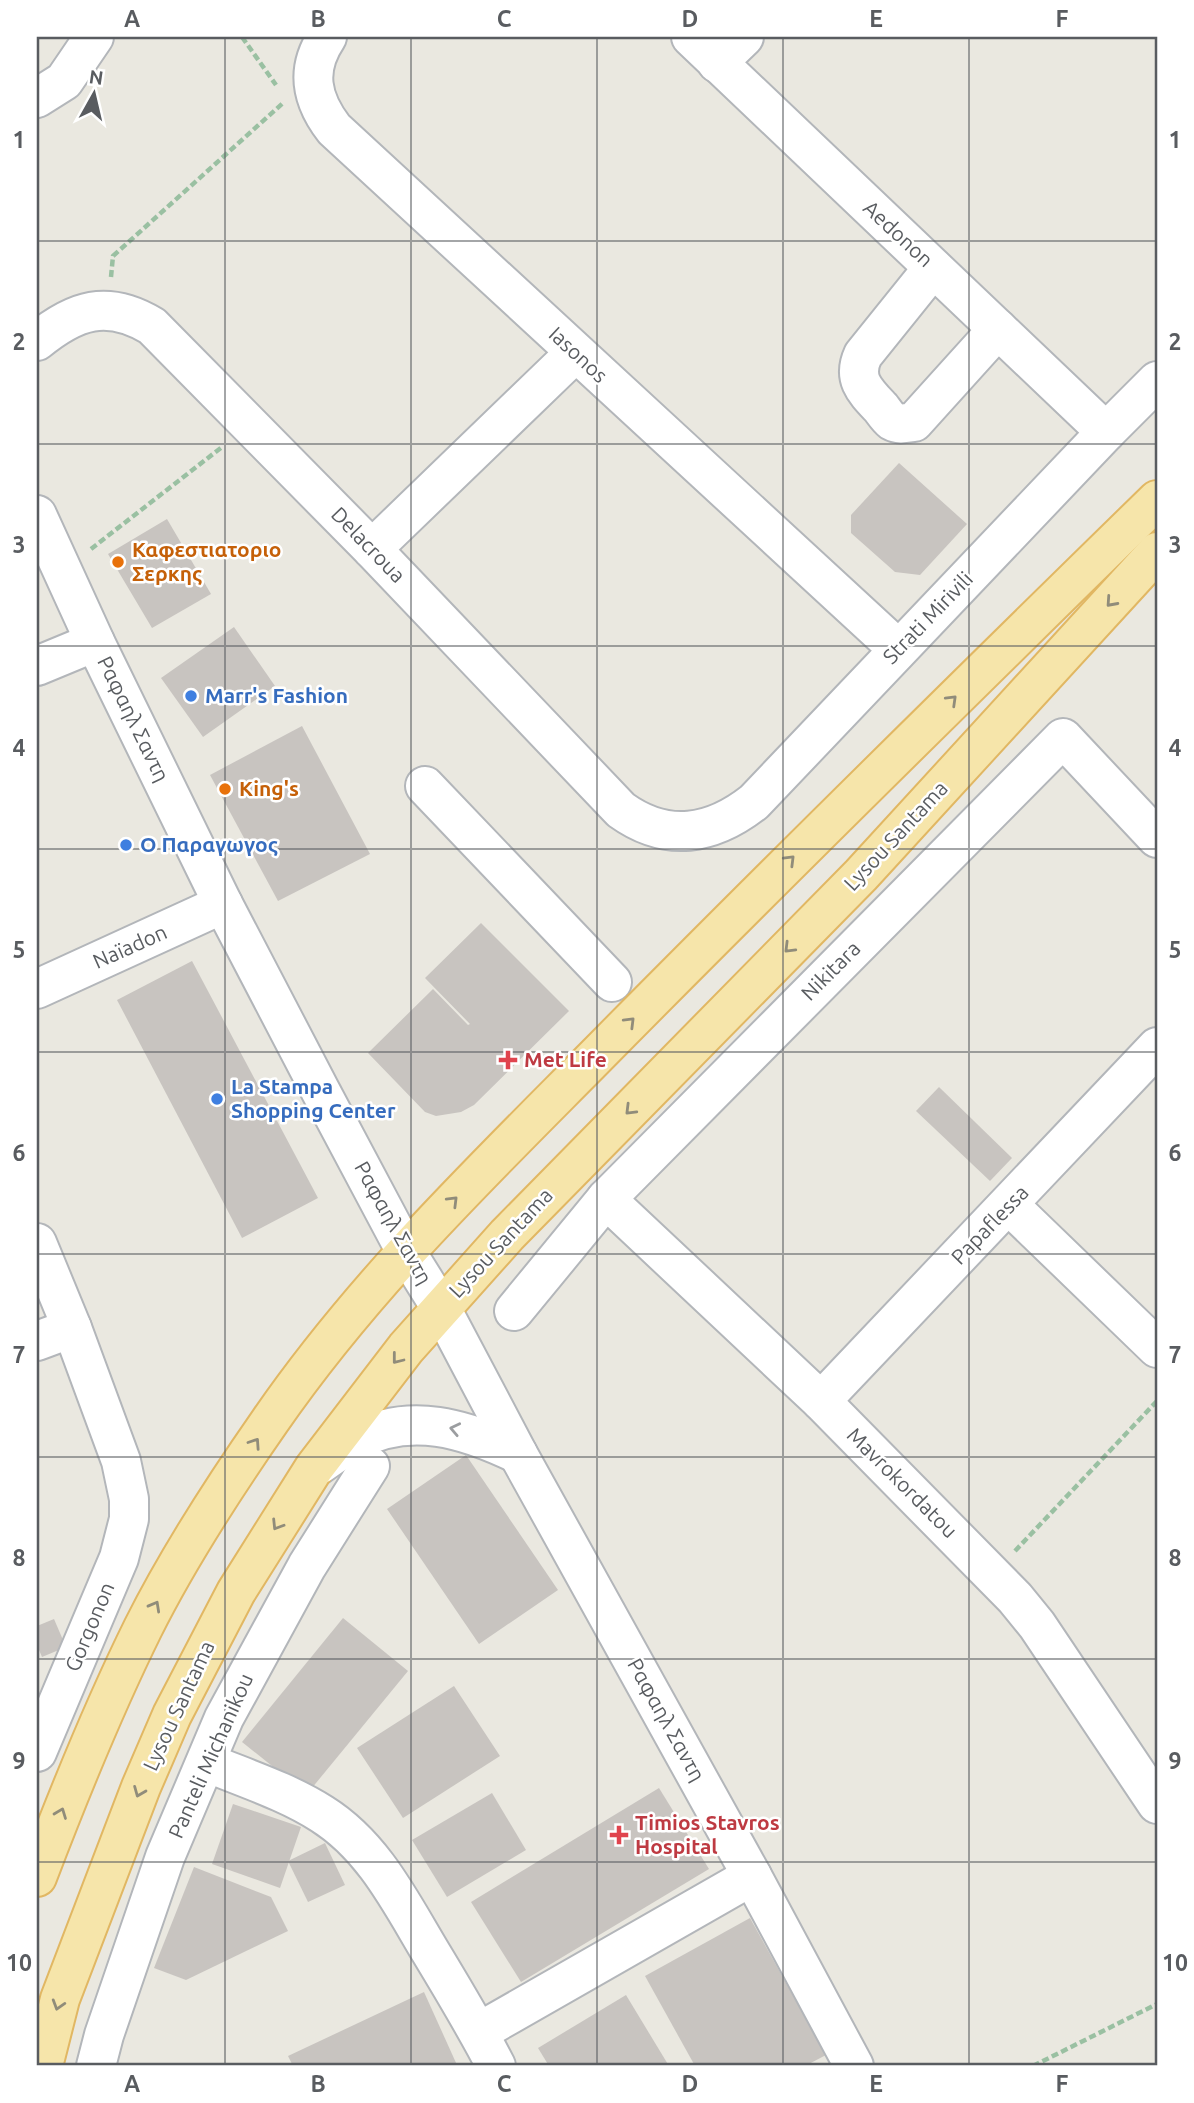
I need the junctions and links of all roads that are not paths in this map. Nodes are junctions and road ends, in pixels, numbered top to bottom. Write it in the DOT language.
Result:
graph roads {
  1 [pos="94,37"];
  2 [pos="327,37"];
  3 [pos="691,37"];
  4 [pos="744,37"];
  5 [pos="718,63"];
  6 [pos="37,98"];
  7 [pos="933,268"];
  8 [pos="998,329"];
  9 [pos="37,341"];
  10 [pos="575,353"];
  11 [pos="1157,381"];
  12 [pos="1106,432"];
  13 [pos="1157,499"];
  14 [pos="37,515"];
  15 [pos="372,549"];
  16 [pos="1157,552"];
  17 [pos="95,642"];
  18 [pos="898,649"];
  19 [pos="37,666"];
  20 [pos="425,786"];
  21 [pos="685,831"];
  22 [pos="1157,838"];
  23 [pos="223,904"];
  24 [pos="612,982"];
  25 [pos="37,989"];
  26 [pos="1157,1047"];
  27 [pos="606,1199"];
  28 [pos="1009,1205"];
  29 [pos="37,1243"];
  30 [pos="405,1250"];
  31 [pos="441,1308"];
  32 [pos="514,1311"];
  33 [pos="72,1328"];
  34 [pos="37,1341"];
  35 [pos="1157,1348"];
  36 [pos="821,1401"];
  37 [pos="518,1454"];
  38 [pos="370,1466"];
  39 [pos="314,1468"];
  40 [pos="37,1752"];
  41 [pos="206,1762"];
  42 [pos="1157,1803"];
  43 [pos="752,1876"];
  44 [pos="37,1877"];
  45 [pos="479,2032"];
  46 [pos="43,2066"];
  47 [pos="96,2066"];
  48 [pos="496,2066"];
  49 [pos="853,2066"];
  1 -- 6 [label="street"];
  2 -- 10 [label="street, Iasonos"];
  3 -- 5 [label="street, Aedonon"];
  4 -- 5 [label="street"];
  5 -- 7 [label="street, Aedonon"];
  7 -- 8 [label="street, Aedonon"];
  7 -- 8 [label="street"];
  8 -- 12 [label="street, Aedonon"];
  9 -- 15 [label="street, Delacroua"];
  10 -- 15 [label="street"];
  10 -- 18 [label="street, Iasonos"];
  11 -- 12 [label="street, Strati Mirivili"];
  12 -- 18 [label="street, Strati Mirivili"];
  30 -- 13 [label="main road, one-way"];
  14 -- 17 [label="street, Ραφαηλ Σαντη"];
  15 -- 21 [label="street, Delacroua"];
  16 -- 31 [label="main road, Lysou Santama, one-way"];
  17 -- 19 [label="street"];
  17 -- 23 [label="street, Ραφαηλ Σαντη"];
  18 -- 21 [label="street, Strati Mirivili"];
  20 -- 24 [label="street"];
  22 -- 27 [label="street, Nikitara"];
  23 -- 25 [label="street, Naïadon"];
  23 -- 30 [label="street, Ραφαηλ Σαντη"];
  26 -- 28 [label="street, Papaflessa"];
  27 -- 32 [label="street, Nikitara"];
  27 -- 36 [label="street, Mavrokordatou"];
  28 -- 35 [label="street"];
  28 -- 36 [label="street, Papaflessa"];
  29 -- 33 [label="street, Gorgonon"];
  30 -- 31 [label="street, Ραφαηλ Σαντη"];
  44 -- 30 [label="main road, one-way"];
  31 -- 37 [label="street, Ραφαηλ Σαντη"];
  31 -- 39 [label="main road, Lysou Santama, one-way"];
  33 -- 34 [label="street"];
  33 -- 40 [label="street, Gorgonon"];
  36 -- 42 [label="street, Mavrokordatou"];
  37 -- 39 [label="street, one-way"];
  37 -- 43 [label="street, Ραφαηλ Σαντη"];
  38 -- 41 [label="street, Panteli Michanikou"];
  39 -- 46 [label="main road, Lysou Santama, one-way"];
  41 -- 45 [label="street"];
  41 -- 47 [label="street, Panteli Michanikou"];
  43 -- 45 [label="street"];
  43 -- 49 [label="street, Ραφαηλ Σαντη"];
  45 -- 48 [label="street"];
}
